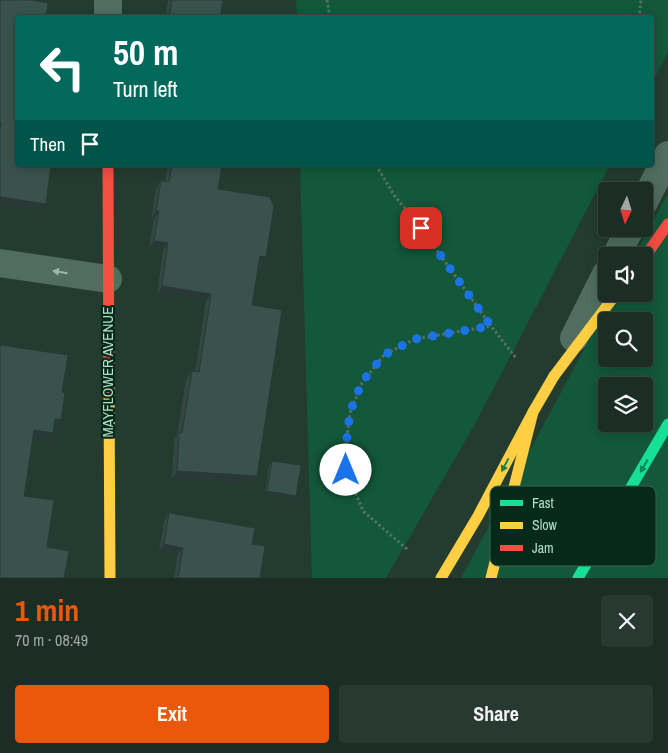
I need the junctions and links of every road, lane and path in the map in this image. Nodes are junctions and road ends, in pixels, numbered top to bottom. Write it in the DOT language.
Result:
graph roads {
  1 [pos="108,0"];
  2 [pos="327,0"];
  3 [pos="642,0"];
  4 [pos="108,15"];
  5 [pos="330,15"];
  6 [pos="640,15"];
  7 [pos="668,155"];
  8 [pos="108,167"];
  9 [pos="377,167"];
  10 [pos="653,184"];
  11 [pos="668,224"];
  12 [pos="652,247"];
  13 [pos="0,263"];
  14 [pos="108,279"];
  15 [pos="598,290"];
  16 [pos="610,302"];
  17 [pos="491,326"];
  18 [pos="516,358"];
  19 [pos="554,376"];
  20 [pos="533,412"];
  21 [pos="668,424"];
  22 [pos="494,486"];
  23 [pos="514,486"];
  24 [pos="632,486"];
  25 [pos="490,493"];
  26 [pos="407,549"];
  27 [pos="585,566"];
  28 [pos="110,578"];
  29 [pos="441,578"];
  30 [pos="578,578"];
  1 -- 4 [label="street"];
  2 -- 5 [label="path"];
  3 -- 6 [label="path"];
  7 -- 10 [label="street"];
  8 -- 14 [label="main road, MAYFLOWER AVENUE"];
  9 -- 17 [label="path"];
  11 -- 12 [label="main road"];
  14 -- 13 [label="street, one-way"];
  14 -- 28 [label="main road, MAYFLOWER AVENUE"];
  15 -- 19 [label="street"];
  16 -- 19 [label="main road"];
  17 -- 18 [label="path"];
  17 -- 26 [label="path"];
  19 -- 20 [label="main road"];
  20 -- 22 [label="main road, one-way"];
  20 -- 23 [label="main road"];
  21 -- 24 [label="main road, one-way"];
  25 -- 29 [label="main road, one-way"];
  27 -- 30 [label="main road, one-way"];
}
